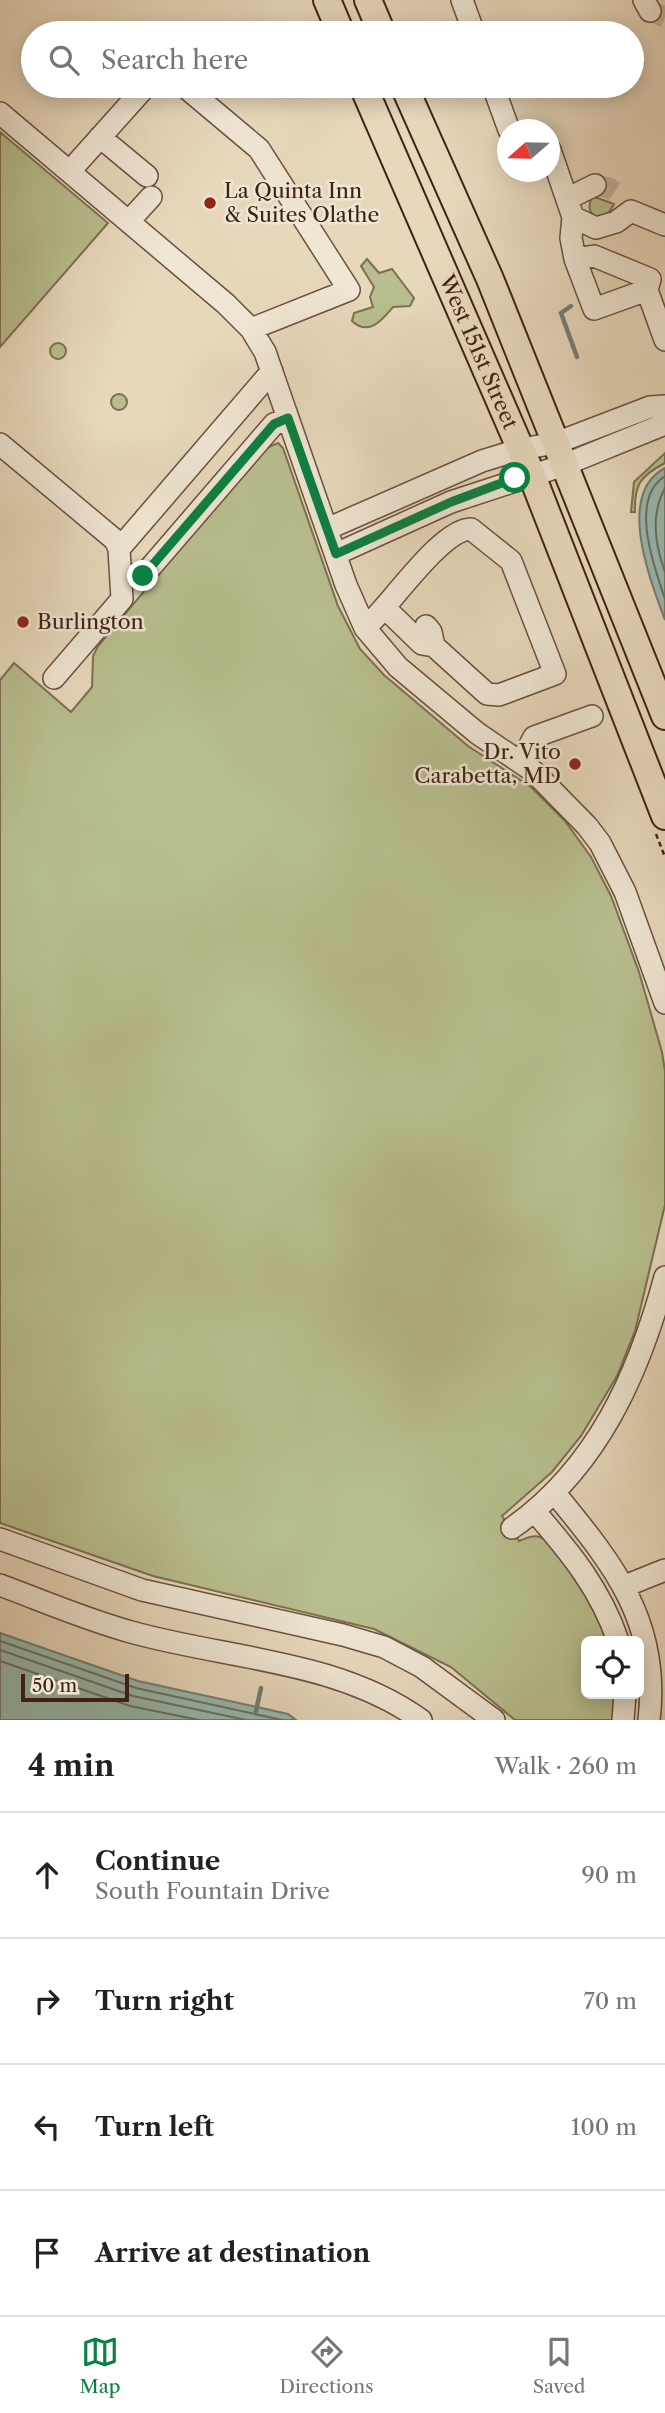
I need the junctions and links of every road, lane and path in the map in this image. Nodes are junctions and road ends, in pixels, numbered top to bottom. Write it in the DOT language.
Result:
graph roads {
  1 [pos="327,0"];
  2 [pos="368,0"];
  3 [pos="462,0"];
  4 [pos="336,21"];
  5 [pos="377,21"];
  6 [pos="470,21"];
  7 [pos="135,98"];
  8 [pos="198,98"];
  9 [pos="368,98"];
  10 [pos="409,98"];
  11 [pos="497,98"];
  12 [pos="0,113"];
  13 [pos="505,119"];
  14 [pos="100,137"];
  15 [pos="70,171"];
  16 [pos="560,179"];
  17 [pos="595,186"];
  18 [pos="570,208"];
  19 [pos="129,221"];
  20 [pos="665,225"];
  21 [pos="575,259"];
  22 [pos="647,290"];
  23 [pos="251,329"];
  24 [pos="665,340"];
  25 [pos="272,371"];
  26 [pos="665,407"];
  27 [pos="288,418"];
  28 [pos="665,424"];
  29 [pos="0,443"];
  30 [pos="521,449"];
  31 [pos="560,454"];
  32 [pos="531,473"];
  33 [pos="327,529"];
  34 [pos="118,549"];
  35 [pos="336,554"];
  36 [pos="121,574"];
  37 [pos="389,612"];
  38 [pos="365,628"];
  39 [pos="434,646"];
  40 [pos="54,678"];
  41 [pos="487,695"];
  42 [pos="592,716"];
  43 [pos="665,716"];
  44 [pos="463,722"];
  45 [pos="520,762"];
  46 [pos="665,816"];
  47 [pos="665,1003"];
  48 [pos="665,1278"];
  49 [pos="554,1492"];
  50 [pos="535,1512"];
  51 [pos="512,1528"];
  52 [pos="0,1539"];
  53 [pos="665,1570"];
  54 [pos="0,1585"];
  55 [pos="625,1586"];
  56 [pos="616,1636"];
  57 [pos="625,1699"];
  58 [pos="421,1720"];
  59 [pos="494,1720"];
  60 [pos="624,1720"];
  61 [pos="649,1720"];
  1 -- 4 [label="main road"];
  2 -- 5 [label="main road"];
  3 -- 6 [label="street"];
  7 -- 14 [label="street"];
  8 -- 23 [label="street"];
  9 -- 30 [label="main road, West 151st Street"];
  10 -- 31 [label="main road, West 151st Street"];
  11 -- 13 [label="street"];
  12 -- 15 [label="street"];
  14 -- 15 [label="street"];
  14 -- 19 [label="street"];
  15 -- 19 [label="street"];
  16 -- 18 [label="street"];
  17 -- 18 [label="street"];
  18 -- 20 [label="street"];
  18 -- 21 [label="street"];
  19 -- 23 [label="street"];
  21 -- 22 [label="street"];
  21 -- 22 [label="street"];
  22 -- 24 [label="street"];
  23 -- 25 [label="street"];
  25 -- 27 [label="street"];
  25 -- 34 [label="street"];
  26 -- 31 [label="street"];
  27 -- 33 [label="street"];
  27 -- 36 [label="street"];
  28 -- 31 [label="street"];
  29 -- 34 [label="street"];
  30 -- 31 [label="street"];
  30 -- 32 [label="main road, West 151st Street"];
  30 -- 33 [label="street"];
  31 -- 32 [label="street"];
  31 -- 43 [label="main road, West 151st Street"];
  32 -- 35 [label="street"];
  32 -- 46 [label="main road, West 151st Street"];
  33 -- 35 [label="street"];
  34 -- 36 [label="street"];
  35 -- 38 [label="street"];
  36 -- 40 [label="street"];
  37 -- 38 [label="street"];
  37 -- 39 [label="street"];
  37 -- 39 [label="street"];
  37 -- 41 [label="street"];
  38 -- 44 [label="street"];
  39 -- 41 [label="street"];
  41 -- 44 [label="street"];
  42 -- 45 [label="street"];
  44 -- 45 [label="street"];
  45 -- 47 [label="street"];
  48 -- 49 [label="street"];
  49 -- 50 [label="street"];
  49 -- 55 [label="street"];
  50 -- 51 [label="street"];
  50 -- 56 [label="street"];
  52 -- 59 [label="street"];
  53 -- 55 [label="street"];
  54 -- 58 [label="street"];
  55 -- 61 [label="street"];
  57 -- 60 [label="street"];
}
